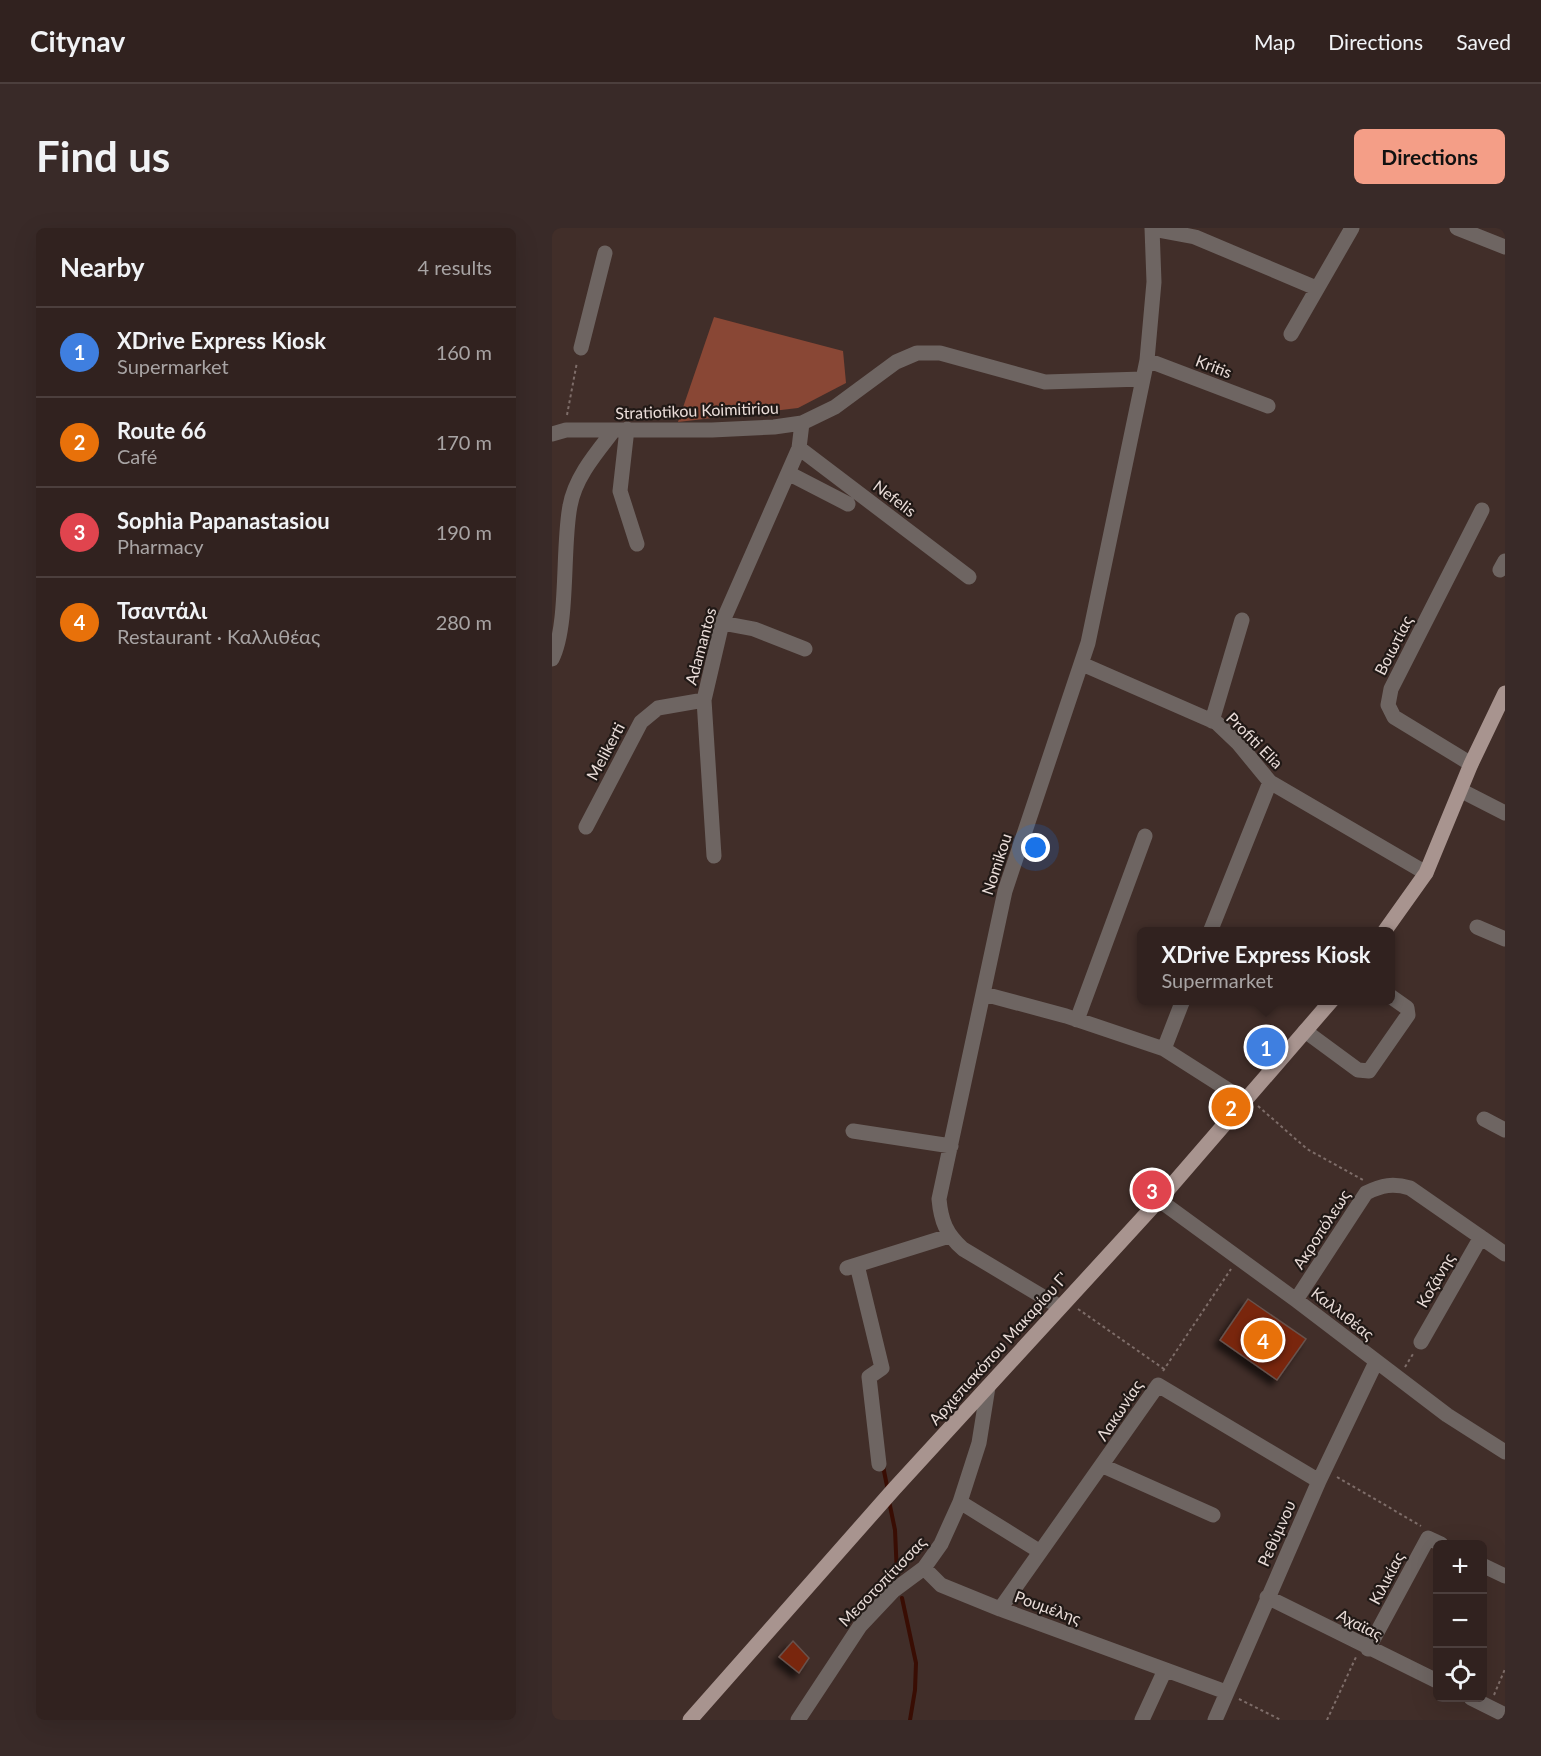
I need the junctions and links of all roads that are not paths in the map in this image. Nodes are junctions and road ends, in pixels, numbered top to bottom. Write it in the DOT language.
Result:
graph roads {
  1 [pos="1352,228"];
  2 [pos="1457,228"];
  3 [pos="1152,229"];
  4 [pos="1197,232"];
  5 [pos="1505,247"];
  6 [pos="605,253"];
  7 [pos="1316,288"];
  8 [pos="1291,334"];
  9 [pos="581,348"];
  10 [pos="1147,360"];
  11 [pos="1143,379"];
  12 [pos="1268,406"];
  13 [pos="802,423"];
  14 [pos="620,430"];
  15 [pos="559,432"];
  16 [pos="799,448"];
  17 [pos="788,473"];
  18 [pos="848,504"];
  19 [pos="1482,510"];
  20 [pos="637,544"];
  21 [pos="969,577"];
  22 [pos="1242,620"];
  23 [pos="722,623"];
  24 [pos="805,649"];
  25 [pos="552,659"];
  26 [pos="1082,664"];
  27 [pos="1505,693"];
  28 [pos="704,699"];
  29 [pos="1212,721"];
  30 [pos="1471,764"];
  31 [pos="1270,782"];
  32 [pos="1462,791"];
  33 [pos="1505,813"];
  34 [pos="586,826"];
  35 [pos="1145,836"];
  36 [pos="714,856"];
  37 [pos="1426,873"];
  38 [pos="1212,927"];
  39 [pos="1388,927"];
  40 [pos="1477,927"];
  41 [pos="1505,939"];
  42 [pos="984,994"];
  43 [pos="1395,1000"];
  44 [pos="1181,1005"];
  45 [pos="1328,1005"];
  46 [pos="1077,1020"];
  47 [pos="1305,1031"];
  48 [pos="1164,1050"];
  49 [pos="1245,1098"];
  50 [pos="1484,1119"];
  51 [pos="1505,1130"];
  52 [pos="853,1131"];
  53 [pos="951,1146"];
  54 [pos="1159,1200"];
  55 [pos="949,1236"];
  56 [pos="1480,1237"];
  57 [pos="1505,1254"];
  58 [pos="1296,1300"];
  59 [pos="1063,1304"];
  60 [pos="1421,1342"];
  61 [pos="1376,1362"];
  62 [pos="988,1387"];
  63 [pos="1505,1452"];
  64 [pos="879,1464"];
  65 [pos="1103,1466"];
  66 [pos="1322,1475"];
  67 [pos="960,1502"];
  68 [pos="1213,1515"];
  69 [pos="1433,1544"];
  70 [pos="1039,1551"];
  71 [pos="1487,1567"];
  72 [pos="924,1568"];
  73 [pos="1505,1576"];
  74 [pos="1267,1597"];
  75 [pos="1000,1609"];
  76 [pos="1365,1647"];
  77 [pos="1165,1670"];
  78 [pos="1433,1680"];
  79 [pos="1226,1692"];
  80 [pos="1480,1702"];
  81 [pos="1505,1715"];
  82 [pos="803,1717"];
  83 [pos="690,1720"];
  84 [pos="1142,1720"];
  85 [pos="1215,1720"];
  1 -- 7 [label="street"];
  2 -- 5 [label="street"];
  3 -- 4 [label="street"];
  3 -- 10 [label="street, Nomikou"];
  4 -- 7 [label="street"];
  6 -- 9 [label="street"];
  7 -- 8 [label="street"];
  10 -- 11 [label="street, Nomikou"];
  10 -- 12 [label="street, Kritis"];
  11 -- 13 [label="street, Stratiotikou Koimitiriou"];
  11 -- 26 [label="street, Nomikou"];
  13 -- 14 [label="street, Stratiotikou Koimitiriou"];
  13 -- 16 [label="street, Adamantos"];
  14 -- 15 [label="street, Stratiotikou Koimitiriou"];
  14 -- 20 [label="street"];
  14 -- 25 [label="street"];
  16 -- 17 [label="street, Adamantos"];
  16 -- 21 [label="street, Nefelis"];
  17 -- 18 [label="street"];
  17 -- 23 [label="street, Adamantos"];
  19 -- 30 [label="street, Βοιωτίας"];
  22 -- 29 [label="street"];
  23 -- 24 [label="street"];
  23 -- 28 [label="street, Adamantos"];
  26 -- 29 [label="street, Profiti Elia"];
  26 -- 42 [label="street, Nomikou"];
  27 -- 30 [label="main road"];
  28 -- 34 [label="street, Melikerti"];
  28 -- 36 [label="street, Adamantos"];
  29 -- 31 [label="street, Profiti Elia"];
  30 -- 32 [label="main road"];
  31 -- 37 [label="street, Profiti Elia"];
  31 -- 38 [label="street"];
  32 -- 33 [label="street"];
  32 -- 37 [label="main road"];
  35 -- 46 [label="street"];
  37 -- 39 [label="main road"];
  40 -- 41 [label="street"];
  42 -- 46 [label="street"];
  42 -- 53 [label="street, Nomikou"];
  43 -- 47 [label="street"];
  44 -- 48 [label="street"];
  45 -- 47 [label="main road, Αρχιεπισκόπου Μακαρίου Γ'"];
  46 -- 48 [label="street"];
  47 -- 49 [label="main road, Αρχιεπισκόπου Μακαρίου Γ'"];
  48 -- 49 [label="street"];
  49 -- 54 [label="main road, Αρχιεπισκόπου Μακαρίου Γ'"];
  50 -- 51 [label="street"];
  52 -- 53 [label="street"];
  53 -- 55 [label="street, Nomikou"];
  54 -- 58 [label="street, Καλλιθέας"];
  54 -- 59 [label="main road, Αρχιεπισκόπου Μακαρίου Γ'"];
  55 -- 59 [label="street"];
  55 -- 64 [label="street"];
  56 -- 57 [label="street"];
  56 -- 58 [label="street, Ακροπόλεως"];
  56 -- 60 [label="street, Κοζάνης"];
  58 -- 61 [label="street, Καλλιθέας"];
  59 -- 62 [label="main road, Αρχιεπισκόπου Μακαρίου Γ'"];
  61 -- 63 [label="street, Καλλιθέας"];
  61 -- 66 [label="street, Ρεθύμνου"];
  62 -- 67 [label="street, Μεσοτοπίτισσας"];
  62 -- 83 [label="main road, Αρχιεπισκόπου Μακαρίου Γ'"];
  65 -- 66 [label="street, Λακωνίας"];
  65 -- 68 [label="street"];
  65 -- 70 [label="street, Λακωνίας"];
  66 -- 74 [label="street, Ρεθύμνου"];
  67 -- 70 [label="street"];
  67 -- 72 [label="street, Μεσοτοπίτισσας"];
  69 -- 76 [label="street, Κιλικίας"];
  70 -- 75 [label="street, Λακωνίας"];
  71 -- 73 [label="street"];
  72 -- 75 [label="street, Ρουμέλης"];
  72 -- 82 [label="street, Μεσοτοπίτισσας"];
  74 -- 76 [label="street, Αχαϊας"];
  74 -- 79 [label="street, Ρεθύμνου"];
  75 -- 77 [label="street, Ρουμέλης"];
  76 -- 78 [label="street, Αχαϊας"];
  77 -- 79 [label="street, Ρουμέλης"];
  77 -- 84 [label="street"];
  79 -- 85 [label="street, Ρεθύμνου"];
  80 -- 81 [label="street"];
}
